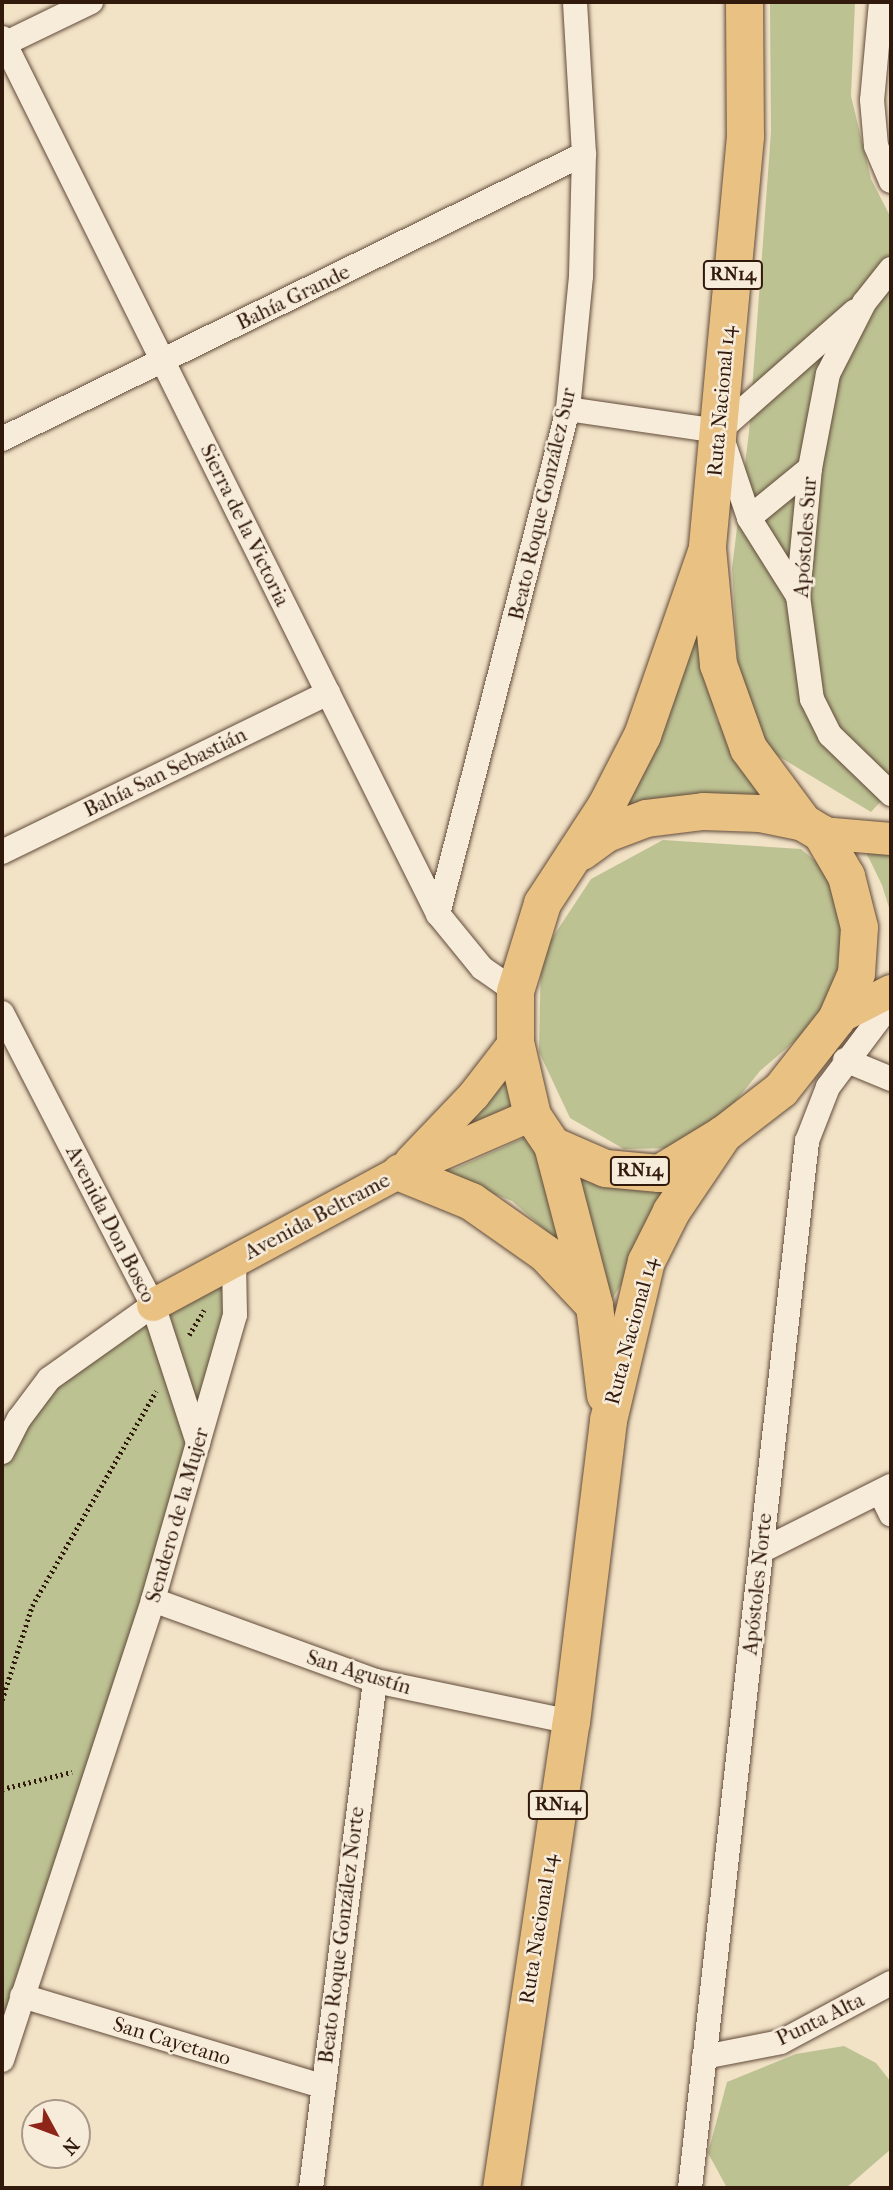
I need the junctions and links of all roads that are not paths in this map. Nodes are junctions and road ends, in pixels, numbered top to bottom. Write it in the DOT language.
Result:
graph roads {
  1 [pos="91,2"];
  2 [pos="575,2"];
  3 [pos="744,2"];
  4 [pos="881,2"];
  5 [pos="3,42"];
  6 [pos="584,154"];
  7 [pos="891,181"];
  8 [pos="891,269"];
  9 [pos="864,303"];
  10 [pos="163,360"];
  11 [pos="568,409"];
  12 [pos="719,430"];
  13 [pos="2,439"];
  14 [pos="810,468"];
  15 [pos="749,518"];
  16 [pos="707,548"];
  17 [pos="798,596"];
  18 [pos="328,692"];
  19 [pos="891,794"];
  20 [pos="812,827"];
  21 [pos="891,839"];
  22 [pos="2,852"];
  23 [pos="566,862"];
  24 [pos="438,914"];
  25 [pos="515,991"];
  26 [pos="891,991"];
  27 [pos="891,1003"];
  28 [pos="2,1013"];
  29 [pos="836,1018"];
  30 [pos="515,1042"];
  31 [pos="845,1060"];
  32 [pos="891,1079"];
  33 [pos="532,1115"];
  34 [pos="723,1135"];
  35 [pos="552,1145"];
  36 [pos="400,1172"];
  37 [pos="234,1261"];
  38 [pos="153,1305"];
  39 [pos="594,1305"];
  40 [pos="608,1420"];
  41 [pos="198,1443"];
  42 [pos="2,1452"];
  43 [pos="886,1489"];
  44 [pos="891,1515"];
  45 [pos="761,1551"];
  46 [pos="153,1600"];
  47 [pos="374,1681"];
  48 [pos="571,1723"];
  49 [pos="891,1983"];
  50 [pos="22,1996"];
  51 [pos="704,2057"];
  52 [pos="2,2060"];
  53 [pos="322,2086"];
  54 [pos="311,2188"];
  55 [pos="501,2188"];
  56 [pos="690,2188"];
  1 -- 5 [label="street"];
  2 -- 6 [label="street, Beato Roque González Sur"];
  3 -- 12 [label="highway, Ruta Nacional 14 / RN14"];
  4 -- 7 [label="street"];
  5 -- 10 [label="street, Sierra de la Victoria"];
  6 -- 10 [label="street, Bahía Grande"];
  6 -- 11 [label="street, Beato Roque González Sur"];
  8 -- 9 [label="street, Apóstoles Sur"];
  9 -- 12 [label="street"];
  9 -- 14 [label="street, Apóstoles Sur"];
  10 -- 13 [label="street, Bahía Grande"];
  10 -- 18 [label="street, Sierra de la Victoria"];
  11 -- 12 [label="street"];
  11 -- 24 [label="street, Beato Roque González Sur"];
  12 -- 15 [label="street"];
  12 -- 16 [label="highway, Ruta Nacional 14 / RN14"];
  14 -- 15 [label="street"];
  14 -- 17 [label="street, Apóstoles Sur"];
  15 -- 17 [label="street"];
  16 -- 20 [label="highway, Ruta Nacional 14 / RN14"];
  16 -- 23 [label="highway, Ruta Nacional 14 / RN14"];
  17 -- 19 [label="street, Apóstoles Sur"];
  18 -- 22 [label="street, Bahía San Sebastián"];
  18 -- 24 [label="street, Sierra de la Victoria"];
  20 -- 21 [label="main road"];
  20 -- 23 [label="highway, Ruta Nacional 14 / RN14"];
  20 -- 29 [label="highway, Ruta Nacional 14 / RN14"];
  23 -- 25 [label="highway, Ruta Nacional 14 / RN14"];
  24 -- 25 [label="street, Sierra de la Victoria"];
  25 -- 30 [label="highway, Ruta Nacional 14 / RN14"];
  26 -- 29 [label="main road"];
  27 -- 31 [label="street, Apóstoles Norte"];
  28 -- 38 [label="street, Avenida Don Bosco"];
  29 -- 34 [label="highway, Ruta Nacional 14 / RN14"];
  30 -- 33 [label="highway, Ruta Nacional 14 / RN14"];
  30 -- 36 [label="main road, Avenida Beltrame"];
  31 -- 32 [label="street"];
  31 -- 45 [label="street, Apóstoles Norte"];
  33 -- 35 [label="highway, Ruta Nacional 14 / RN14"];
  33 -- 36 [label="main road, Avenida Beltrame"];
  34 -- 35 [label="highway, Ruta Nacional 14 / RN14"];
  34 -- 40 [label="highway, Ruta Nacional 14 / RN14"];
  35 -- 39 [label="highway, Ruta Nacional 14 / RN14"];
  36 -- 37 [label="main road, Avenida Beltrame"];
  36 -- 39 [label="highway"];
  37 -- 38 [label="main road"];
  37 -- 41 [label="street, Sendero de la Mujer"];
  38 -- 41 [label="street, Avenida Don Bosco"];
  38 -- 42 [label="street"];
  39 -- 40 [label="highway, Ruta Nacional 14 / RN14"];
  40 -- 48 [label="highway, Ruta Nacional 14 / RN14"];
  41 -- 46 [label="street, Sendero de la Mujer"];
  43 -- 44 [label="street"];
  43 -- 45 [label="street"];
  45 -- 51 [label="street, Apóstoles Norte"];
  46 -- 47 [label="street, San Agustín"];
  46 -- 50 [label="street, Sendero de la Mujer"];
  47 -- 48 [label="street, San Agustín"];
  47 -- 53 [label="street, Beato Roque González Norte"];
  48 -- 55 [label="highway, Ruta Nacional 14 / RN14"];
  49 -- 51 [label="street, Punta Alta"];
  50 -- 52 [label="street, Sendero de la Mujer"];
  50 -- 53 [label="street, San Cayetano"];
  51 -- 56 [label="street, Apóstoles Norte"];
  53 -- 54 [label="street, Beato Roque González Norte"];
}
